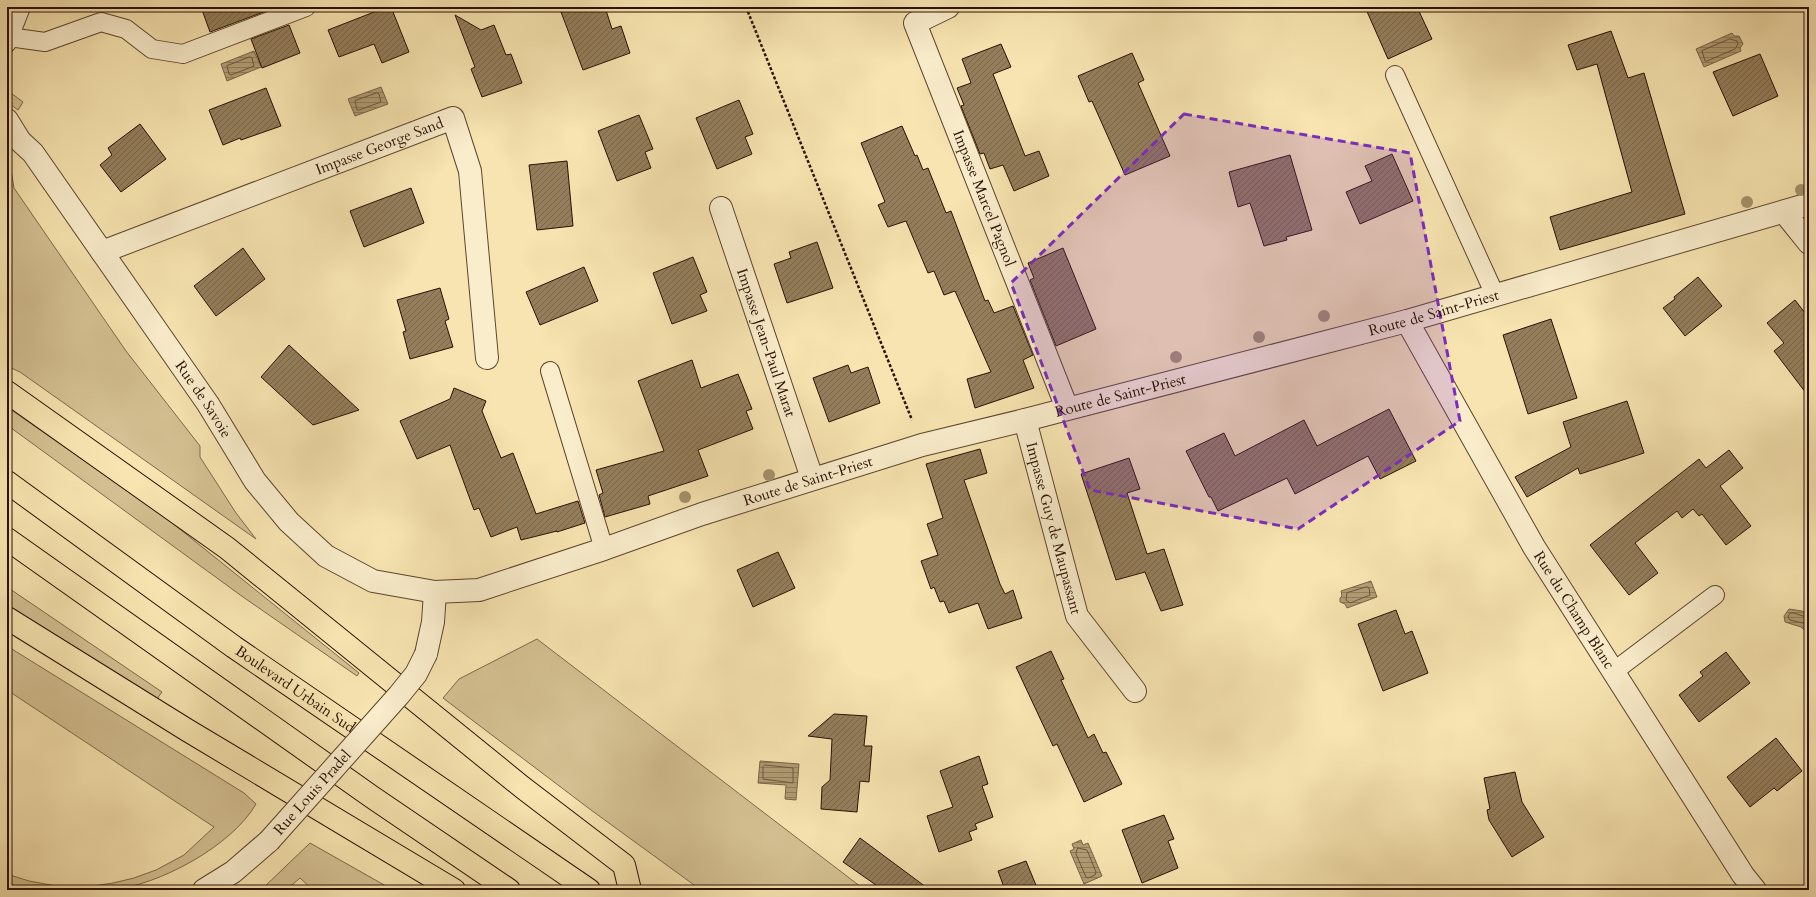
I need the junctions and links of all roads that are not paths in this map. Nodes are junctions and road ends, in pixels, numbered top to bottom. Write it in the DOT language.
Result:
graph roads {
  1 [pos="21,7"];
  2 [pos="306,7"];
  3 [pos="948,7"];
  4 [pos="8,40"];
  5 [pos="1395,75"];
  6 [pos="7,120"];
  7 [pos="14,140"];
  8 [pos="1809,204"];
  9 [pos="721,208"];
  10 [pos="1784,212"];
  11 [pos="1809,244"];
  12 [pos="102,252"];
  13 [pos="1495,295"];
  14 [pos="1407,321"];
  15 [pos="487,358"];
  16 [pos="550,371"];
  17 [pos="7,392"];
  18 [pos="1067,408"];
  19 [pos="1025,420"];
  20 [pos="812,478"];
  21 [pos="7,482"];
  22 [pos="7,539"];
  23 [pos="604,549"];
  24 [pos="435,592"];
  25 [pos="1715,595"];
  26 [pos="7,618"];
  27 [pos="1613,672"];
  28 [pos="1135,691"];
  29 [pos="204,890"];
  30 [pos="454,890"];
  31 [pos="509,890"];
  32 [pos="589,890"];
  33 [pos="630,890"];
  34 [pos="1755,890"];
  1 -- 4 [label="lane"];
  2 -- 4 [label="lane"];
  3 -- 18 [label="street, Impasse Marcel Pagnol"];
  5 -- 13 [label="lane"];
  6 -- 7 [label="street, Rue de Savoie"];
  7 -- 12 [label="street, Rue de Savoie"];
  8 -- 10 [label="street, Route de Saint-Priest"];
  9 -- 20 [label="street, Impasse Jean-Paul Marat"];
  10 -- 11 [label="street"];
  10 -- 13 [label="street, Route de Saint-Priest"];
  12 -- 15 [label="street, Impasse George Sand"];
  12 -- 24 [label="street, Rue de Savoie"];
  13 -- 14 [label="street, Route de Saint-Priest"];
  14 -- 18 [label="street, Route de Saint-Priest"];
  14 -- 27 [label="street, Rue du Champ Blanc"];
  16 -- 23 [label="lane"];
  17 -- 33 [label="highway"];
  18 -- 19 [label="street, Route de Saint-Priest"];
  19 -- 20 [label="street, Route de Saint-Priest"];
  19 -- 28 [label="street, Impasse Guy de Maupassant"];
  20 -- 23 [label="street, Route de Saint-Priest"];
  21 -- 32 [label="highway, Boulevard Urbain Sud"];
  22 -- 31 [label="highway"];
  23 -- 24 [label="street, Route de Saint-Priest"];
  24 -- 29 [label="street, Rue Louis Pradel, bridge"];
  25 -- 27 [label="lane"];
  26 -- 30 [label="highway"];
  27 -- 34 [label="street, Rue du Champ Blanc"];
}
